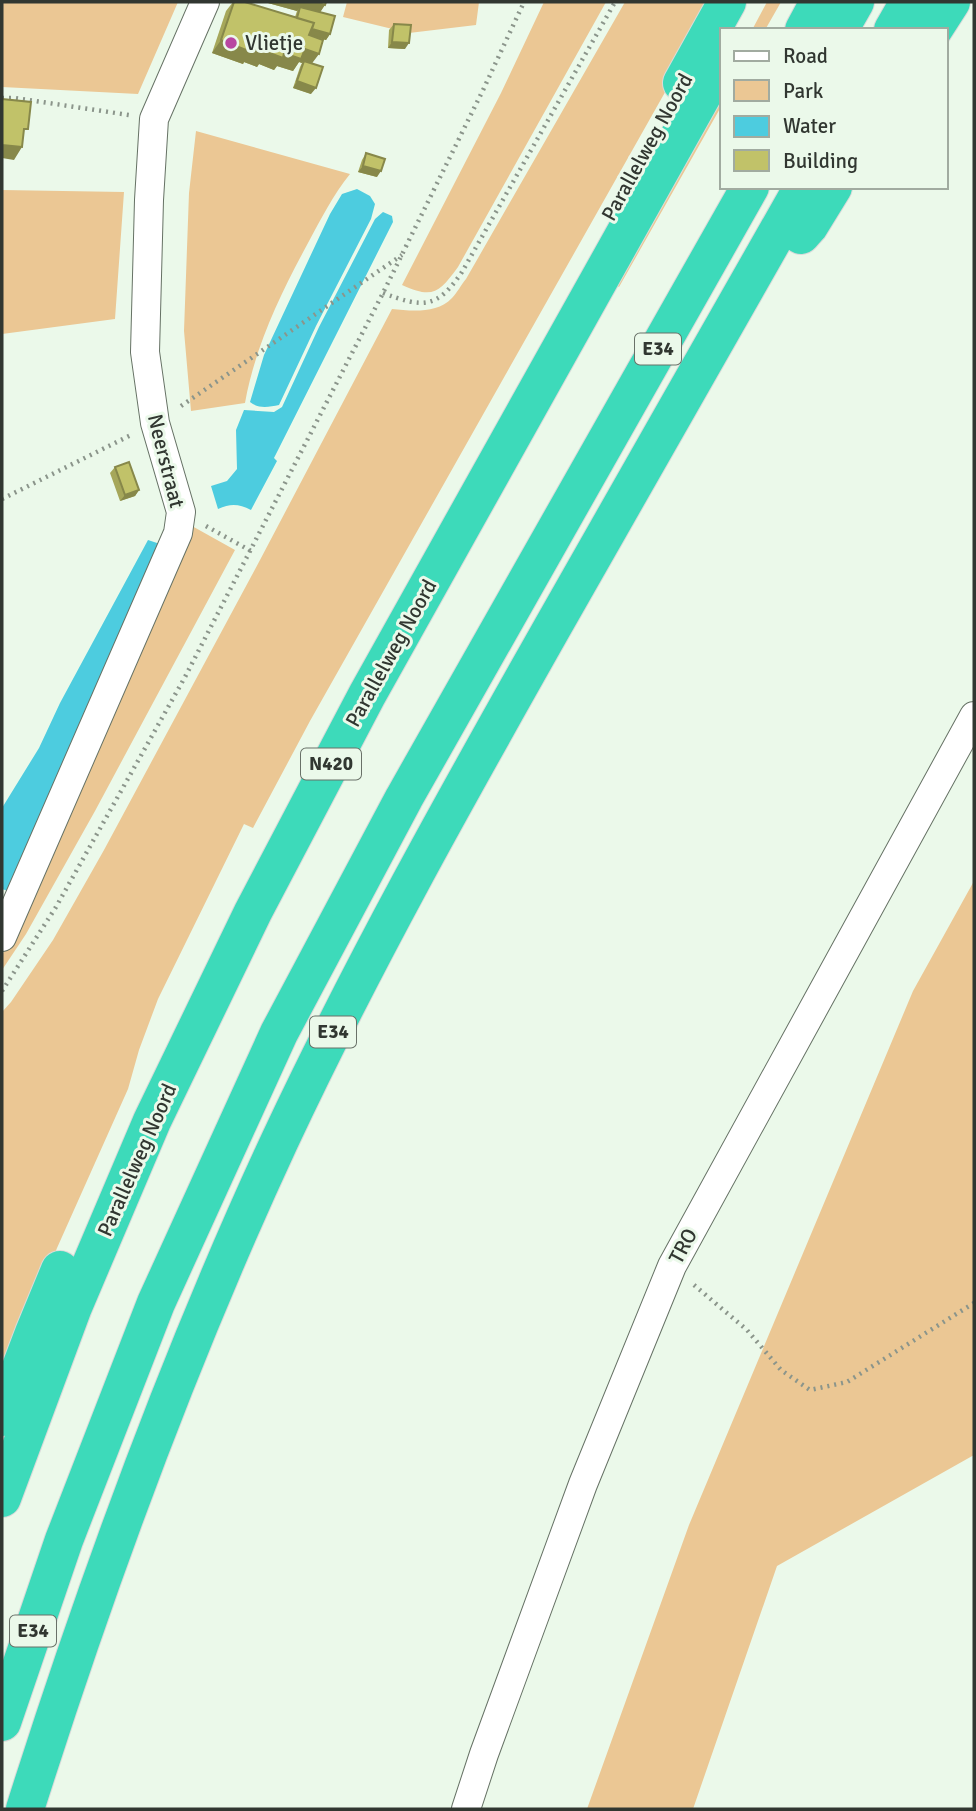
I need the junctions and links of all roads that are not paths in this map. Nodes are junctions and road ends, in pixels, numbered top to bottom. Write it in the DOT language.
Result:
graph roads {
  1 [pos="205,2"];
  2 [pos="727,2"];
  3 [pos="753,2"];
  4 [pos="819,2"];
  5 [pos="855,2"];
  6 [pos="909,2"];
  7 [pos="951,2"];
  8 [pos="739,28"];
  9 [pos="805,28"];
  10 [pos="840,28"];
  11 [pos="894,28"];
  12 [pos="934,28"];
  13 [pos="720,64"];
  14 [pos="720,189"];
  15 [pos="749,189"];
  16 [pos="802,189"];
  17 [pos="832,189"];
  18 [pos="700,275"];
  19 [pos="739,300"];
  20 [pos="974,716"];
  21 [pos="2,937"];
  22 [pos="2,1417"];
  23 [pos="2,1498"];
  24 [pos="2,1722"];
  25 [pos="25,1809"];
  26 [pos="466,1809"];
  1 -- 21 [label="street, Neerstraat"];
  2 -- 22 [label="highway, Parallelweg Noord / N420"];
  3 -- 8 [label="highway"];
  4 -- 9 [label="highway"];
  5 -- 10 [label="highway"];
  6 -- 11 [label="highway"];
  7 -- 12 [label="highway"];
  13 -- 23 [label="highway, Parallelweg Noord / N420"];
  14 -- 18 [label="highway"];
  15 -- 18 [label="highway, E34"];
  16 -- 19 [label="highway, E34"];
  17 -- 19 [label="highway"];
  18 -- 24 [label="highway, E34"];
  19 -- 25 [label="highway, E34"];
  20 -- 26 [label="street, TRO"];
}
